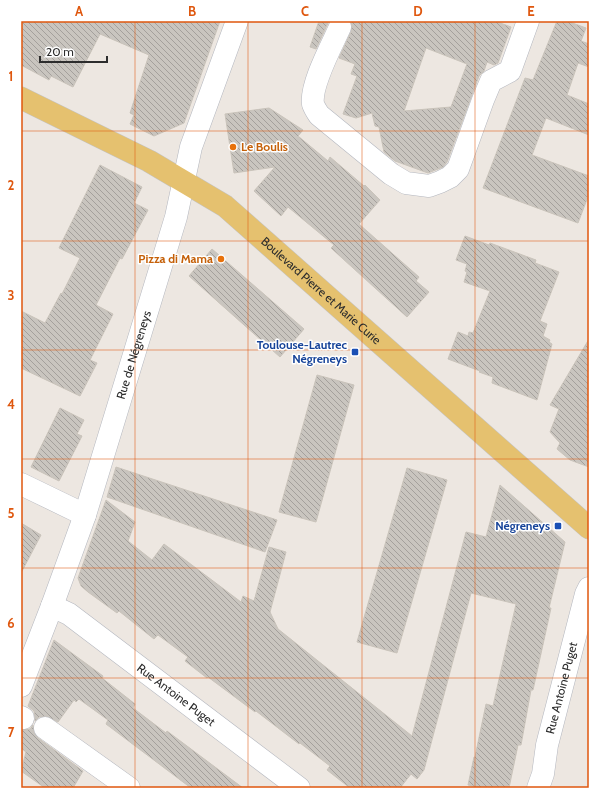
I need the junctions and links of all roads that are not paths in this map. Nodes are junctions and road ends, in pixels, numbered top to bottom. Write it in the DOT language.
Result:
graph roads {
  1 [pos="237,21"];
  2 [pos="528,21"];
  3 [pos="340,27"];
  4 [pos="21,98"];
  5 [pos="184,181"];
  6 [pos="21,484"];
  7 [pos="85,515"];
  8 [pos="589,528"];
  9 [pos="589,588"];
  10 [pos="52,606"];
  11 [pos="22,683"];
  12 [pos="45,728"];
  13 [pos="129,788"];
  14 [pos="298,788"];
  15 [pos="538,788"];
  1 -- 5 [label="street, Rue de Négreneys"];
  2 -- 3 [label="street"];
  4 -- 5 [label="main road, Boulevard Pierre et Marie Curie"];
  5 -- 7 [label="street, Rue de Négreneys"];
  5 -- 8 [label="main road, Boulevard Pierre et Marie Curie"];
  6 -- 7 [label="street"];
  7 -- 10 [label="street, Rue de Négreneys"];
  9 -- 15 [label="street, Rue Antoine Puget"];
  10 -- 11 [label="street, Rue de Négreneys"];
  10 -- 14 [label="street, Rue Antoine Puget"];
  12 -- 13 [label="street"];
}
